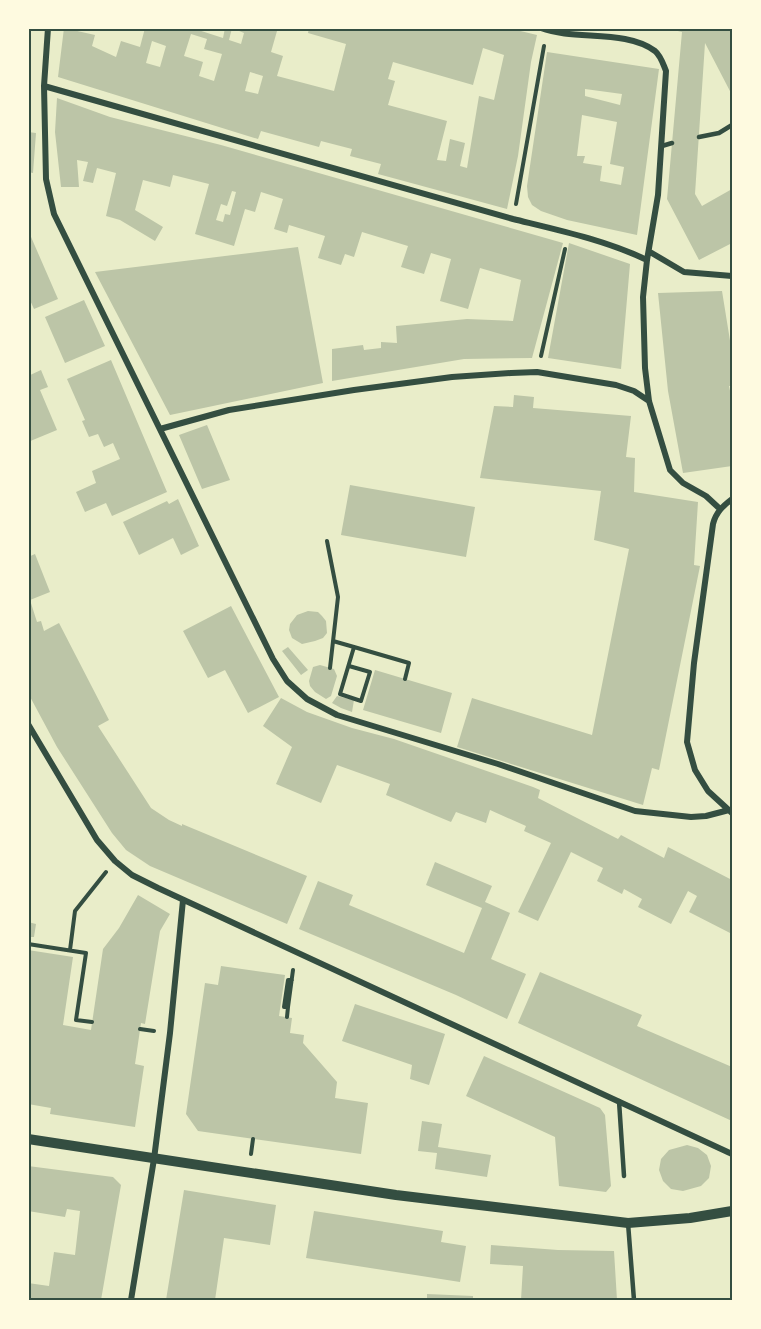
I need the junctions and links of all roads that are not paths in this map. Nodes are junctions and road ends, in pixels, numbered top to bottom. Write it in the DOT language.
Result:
graph roads {
  1 [pos="48,28"];
  2 [pos="544,29"];
  3 [pos="44,86"];
  4 [pos="732,125"];
  5 [pos="699,137"];
  6 [pos="672,143"];
  7 [pos="662,146"];
  8 [pos="650,252"];
  9 [pos="647,260"];
  10 [pos="732,276"];
  11 [pos="650,401"];
  12 [pos="160,429"];
  13 [pos="732,499"];
  14 [pos="720,509"];
  15 [pos="28,724"];
  16 [pos="731,812"];
  17 [pos="183,900"];
  18 [pos="618,1100"];
  19 [pos="28,1139"];
  20 [pos="732,1154"];
  21 [pos="154,1158"];
  22 [pos="624,1176"];
  23 [pos="732,1211"];
  24 [pos="628,1222"];
  25 [pos="131,1300"];
  26 [pos="634,1300"];
  1 -- 3 [label="street"];
  2 -- 7 [label="street"];
  3 -- 9 [label="street"];
  3 -- 12 [label="street"];
  4 -- 5 [label="lane"];
  6 -- 7 [label="lane"];
  7 -- 8 [label="street"];
  8 -- 9 [label="street"];
  8 -- 10 [label="street"];
  9 -- 11 [label="street"];
  11 -- 12 [label="street"];
  11 -- 14 [label="street"];
  12 -- 16 [label="street"];
  13 -- 14 [label="street"];
  14 -- 16 [label="street"];
  15 -- 17 [label="street"];
  17 -- 18 [label="street"];
  17 -- 21 [label="street"];
  18 -- 20 [label="street"];
  18 -- 22 [label="lane"];
  19 -- 21 [label="street"];
  21 -- 24 [label="street"];
  21 -- 25 [label="street"];
  23 -- 24 [label="street"];
  24 -- 26 [label="lane"];
}
